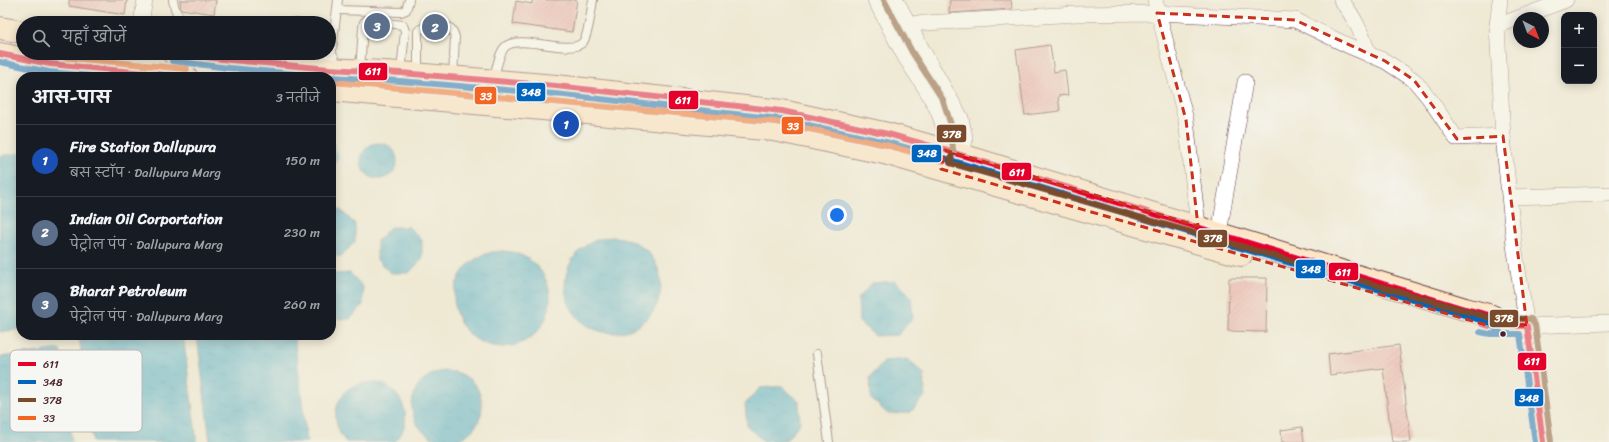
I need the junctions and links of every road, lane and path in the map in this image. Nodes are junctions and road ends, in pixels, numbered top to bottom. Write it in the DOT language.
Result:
graph roads {
  1 [pos="145,0"];
  2 [pos="173,0"];
  3 [pos="338,0"];
  4 [pos="409,0"];
  5 [pos="592,0"];
  6 [pos="875,0"];
  7 [pos="896,0"];
  8 [pos="1341,0"];
  9 [pos="1500,0"];
  10 [pos="1566,0"];
  11 [pos="1156,7"];
  12 [pos="337,10"];
  13 [pos="142,16"];
  14 [pos="179,16"];
  15 [pos="335,16"];
  16 [pos="0,23"];
  17 [pos="908,24"];
  18 [pos="16,25"];
  19 [pos="1497,26"];
  20 [pos="0,28"];
  21 [pos="16,31"];
  22 [pos="0,54"];
  23 [pos="1369,54"];
  24 [pos="16,57"];
  25 [pos="30,60"];
  26 [pos="230,60"];
  27 [pos="303,60"];
  28 [pos="331,60"];
  29 [pos="360,71"];
  30 [pos="134,72"];
  31 [pos="331,72"];
  32 [pos="336,73"];
  33 [pos="409,74"];
  34 [pos="453,78"];
  35 [pos="493,81"];
  36 [pos="1245,82"];
  37 [pos="1503,136"];
  38 [pos="952,163"];
  39 [pos="1609,194"];
  40 [pos="1510,197"];
  41 [pos="1198,226"];
  42 [pos="1219,233"];
  43 [pos="1609,323"];
  44 [pos="1505,325"];
  45 [pos="1527,326"];
  46 [pos="817,354"];
  47 [pos="829,442"];
  48 [pos="1543,442"];
  1 -- 13 [label="street"];
  2 -- 14 [label="lane"];
  3 -- 12 [label="lane"];
  4 -- 12 [label="lane"];
  5 -- 35 [label="lane"];
  6 -- 38 [label="street"];
  7 -- 17 [label="street"];
  8 -- 23 [label="street"];
  9 -- 19 [label="street"];
  10 -- 19 [label="street"];
  11 -- 17 [label="street"];
  11 -- 23 [label="street"];
  11 -- 41 [label="street"];
  12 -- 15 [label="lane"];
  16 -- 18 [label="street"];
  17 -- 38 [label="street"];
  19 -- 37 [label="street"];
  20 -- 21 [label="main road"];
  22 -- 24 [label="main road"];
  23 -- 37 [label="street"];
  25 -- 30 [label="main road"];
  26 -- 31 [label="main road"];
  27 -- 31 [label="street"];
  28 -- 31 [label="lane"];
  29 -- 31 [label="main road"];
  29 -- 33 [label="main road"];
  29 -- 33 [label="lane"];
  32 -- 38 [label="main road"];
  33 -- 34 [label="main road"];
  33 -- 34 [label="lane"];
  34 -- 35 [label="main road"];
  35 -- 38 [label="main road"];
  36 -- 42 [label="street"];
  37 -- 40 [label="street"];
  38 -- 41 [label="main road"];
  38 -- 44 [label="main road"];
  39 -- 40 [label="street"];
  40 -- 45 [label="street"];
  41 -- 42 [label="main road"];
  42 -- 44 [label="main road"];
  43 -- 45 [label="street"];
  44 -- 45 [label="main road"];
  45 -- 48 [label="main road"];
  46 -- 47 [label="lane"];
}
